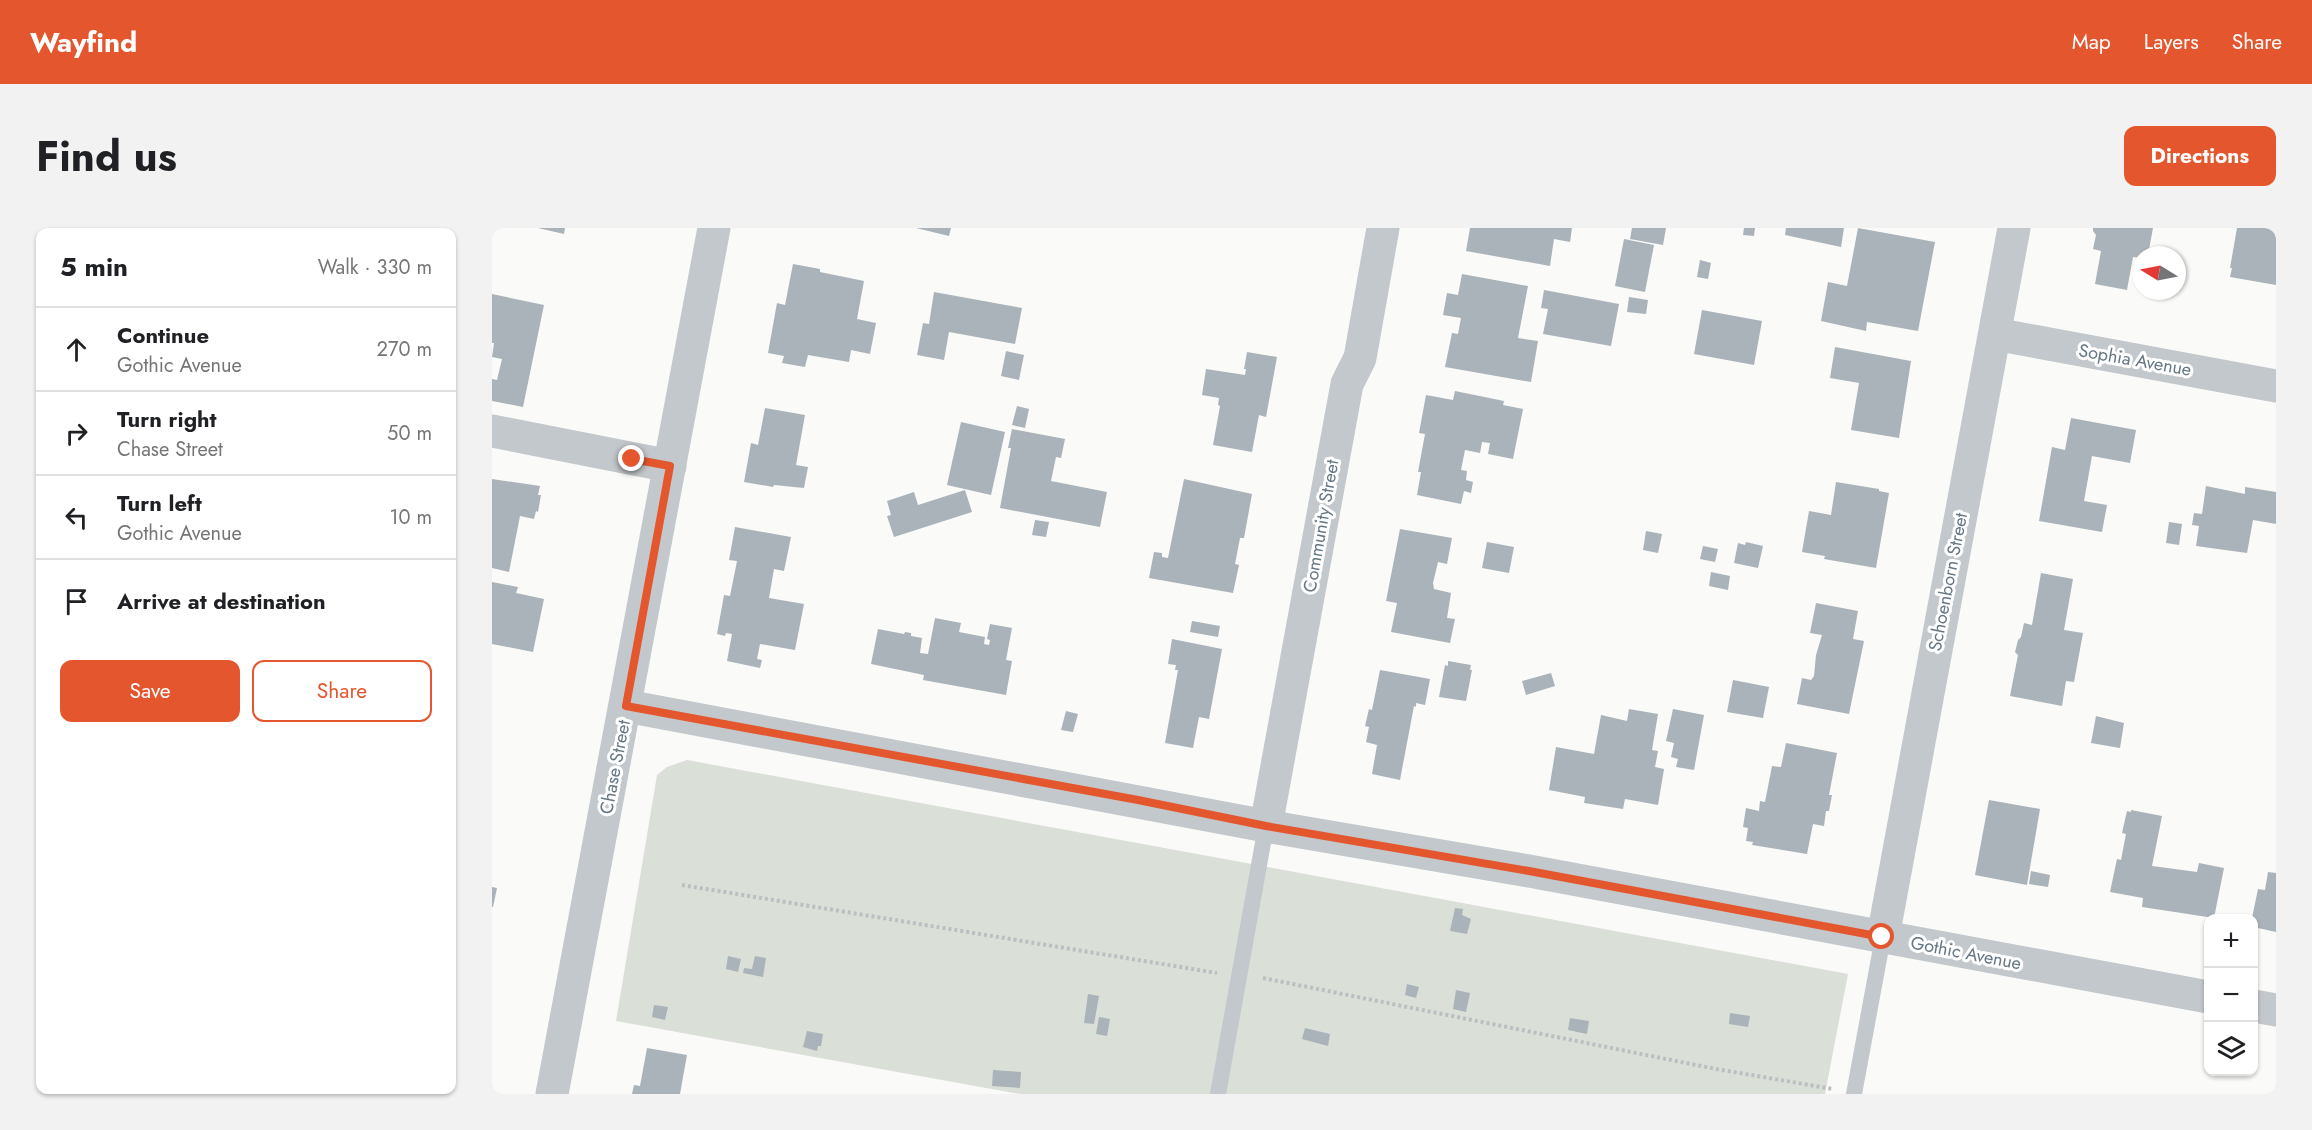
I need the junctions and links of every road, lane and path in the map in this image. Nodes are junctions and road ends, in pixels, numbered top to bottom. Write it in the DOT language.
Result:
graph roads {
  1 [pos="714,228"];
  2 [pos="1383,228"];
  3 [pos="2014,228"];
  4 [pos="1995,334"];
  5 [pos="2276,386"];
  6 [pos="492,431"];
  7 [pos="670,466"];
  8 [pos="626,706"];
  9 [pos="1266,826"];
  10 [pos="682,885"];
  11 [pos="1882,937"];
  12 [pos="1239,974"];
  13 [pos="2204,996"];
  14 [pos="2258,1007"];
  15 [pos="2276,1010"];
  16 [pos="1854,1092"];
  17 [pos="552,1094"];
  18 [pos="1218,1094"];
  1 -- 7 [label="street, Chase Street"];
  2 -- 9 [label="street, Community Street"];
  3 -- 4 [label="street, Schoenborn Street"];
  4 -- 5 [label="street, Sophia Avenue"];
  4 -- 11 [label="street, Schoenborn Street"];
  6 -- 7 [label="street"];
  7 -- 8 [label="street, Chase Street"];
  8 -- 9 [label="street, Gothic Avenue"];
  8 -- 17 [label="street, Chase Street"];
  9 -- 11 [label="street, Gothic Avenue"];
  9 -- 12 [label="lane"];
  10 -- 12 [label="path"];
  11 -- 13 [label="street, Gothic Avenue"];
  11 -- 16 [label="lane"];
  12 -- 16 [label="path"];
  12 -- 18 [label="lane"];
  14 -- 15 [label="street"];
}
